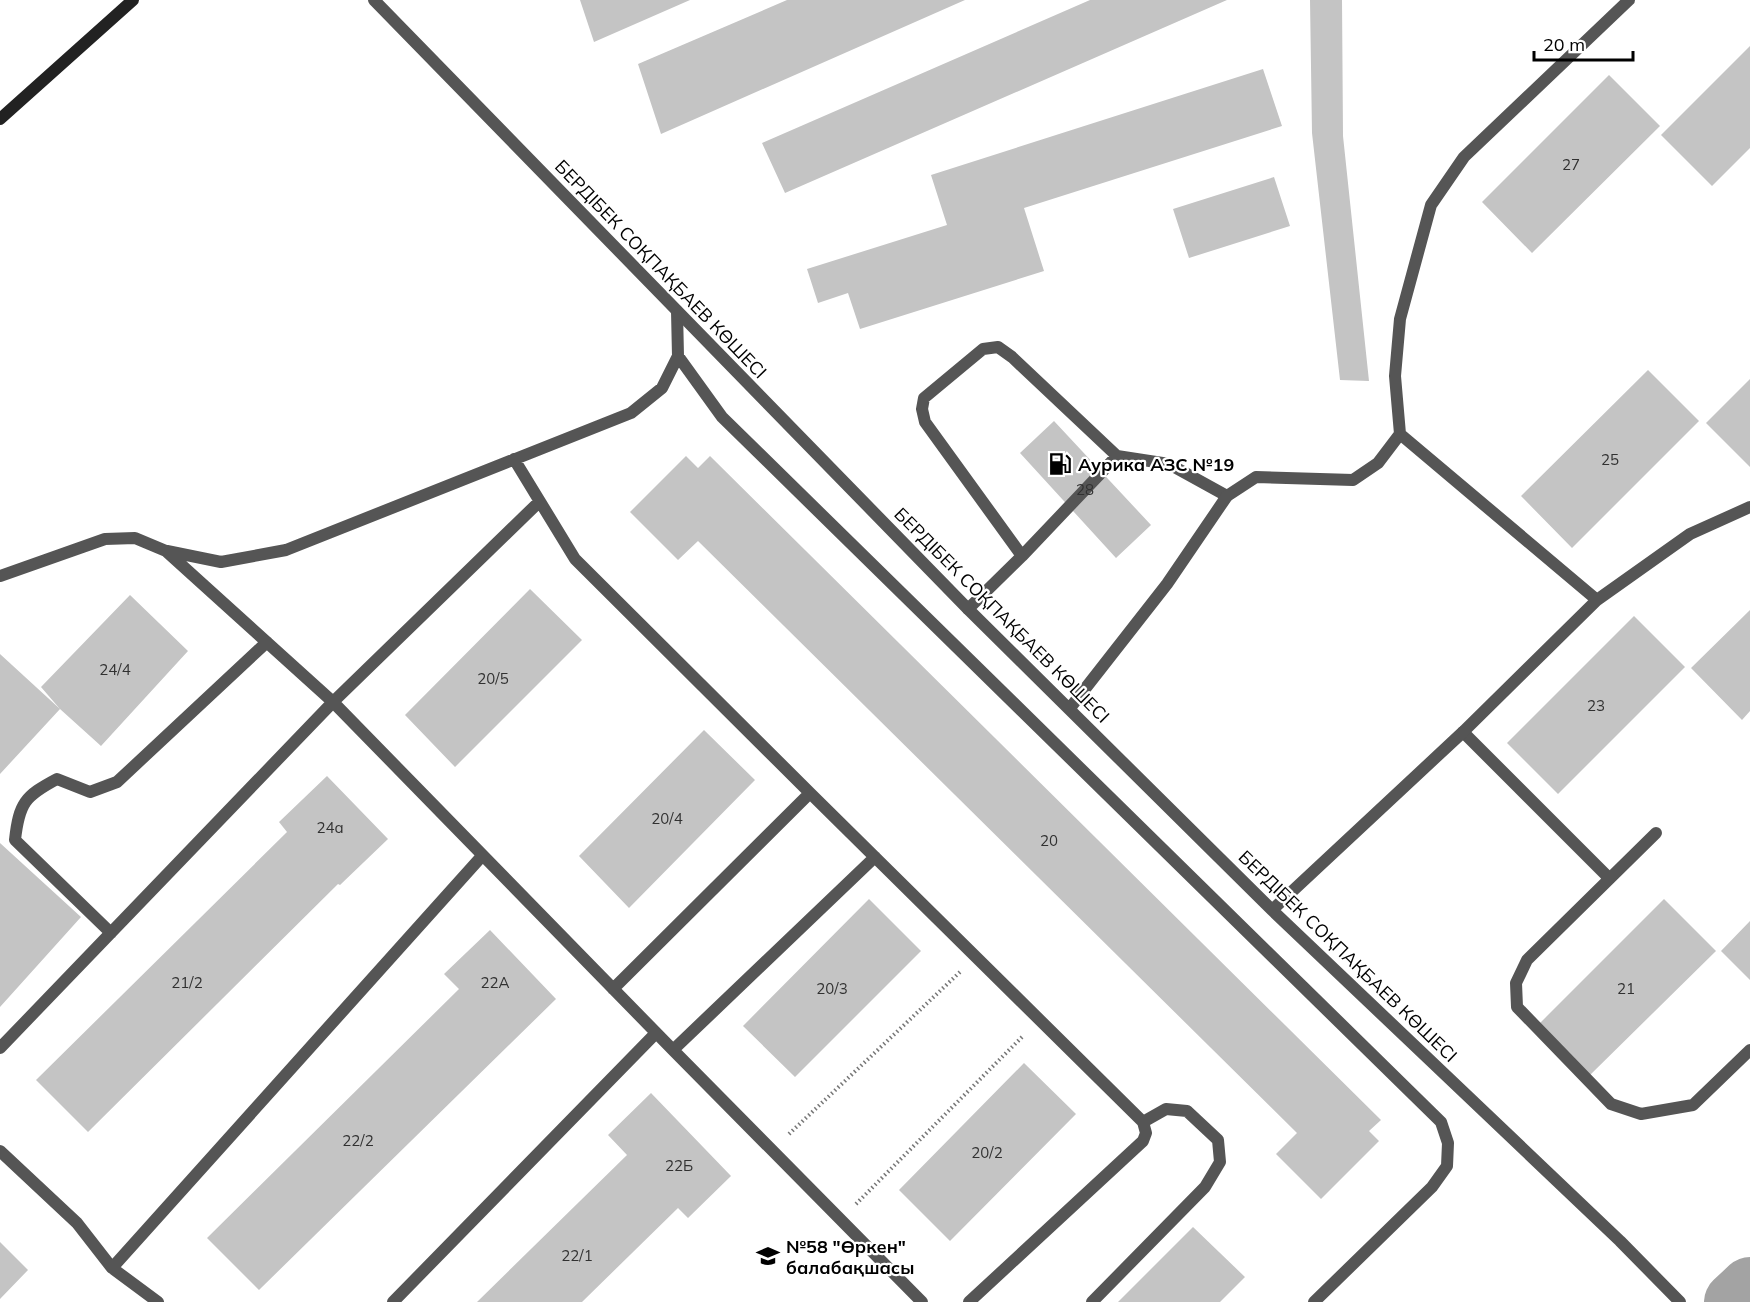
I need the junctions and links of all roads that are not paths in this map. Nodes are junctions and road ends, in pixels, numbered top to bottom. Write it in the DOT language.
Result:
graph roads {
  1 [pos="133,0"];
  2 [pos="374,0"];
  3 [pos="1629,0"];
  4 [pos="0,119"];
  5 [pos="677,311"];
  6 [pos="678,356"];
  7 [pos="1400,434"];
  8 [pos="1117,456"];
  9 [pos="514,459"];
  10 [pos="1227,496"];
  11 [pos="539,502"];
  12 [pos="1750,507"];
  13 [pos="166,551"];
  14 [pos="1022,556"];
  15 [pos="0,576"];
  16 [pos="1597,600"];
  17 [pos="968,609"];
  18 [pos="267,642"];
  19 [pos="333,702"];
  20 [pos="1070,708"];
  21 [pos="1463,732"];
  22 [pos="810,793"];
  23 [pos="1656,833"];
  24 [pos="482,856"];
  25 [pos="875,857"];
  26 [pos="1609,878"];
  27 [pos="1272,910"];
  28 [pos="111,933"];
  29 [pos="613,989"];
  30 [pos="656,1033"];
  31 [pos="0,1048"];
  32 [pos="673,1050"];
  33 [pos="1750,1050"];
  34 [pos="1143,1122"];
  35 [pos="0,1151"];
  36 [pos="112,1268"];
  37 [pos="1679,1300"];
  38 [pos="158,1302"];
  39 [pos="393,1302"];
  40 [pos="922,1302"];
  41 [pos="969,1302"];
  42 [pos="1092,1302"];
  43 [pos="1314,1302"];
  1 -- 4 [label="main road"];
  2 -- 5 [label="street, БЕРДІБЕК СОҚПАҚБАЕВ КӨШЕСІ"];
  3 -- 7 [label="street"];
  5 -- 6 [label="street"];
  5 -- 17 [label="street, БЕРДІБЕК СОҚПАҚБАЕВ КӨШЕСІ"];
  6 -- 9 [label="street"];
  6 -- 43 [label="street"];
  7 -- 10 [label="street"];
  7 -- 16 [label="street"];
  8 -- 10 [label="street"];
  8 -- 14 [label="street"];
  8 -- 14 [label="street"];
  9 -- 11 [label="street"];
  9 -- 13 [label="street"];
  10 -- 20 [label="street"];
  11 -- 19 [label="street"];
  11 -- 22 [label="street"];
  12 -- 16 [label="street"];
  13 -- 15 [label="street"];
  13 -- 18 [label="street"];
  14 -- 17 [label="street"];
  16 -- 21 [label="street"];
  17 -- 20 [label="street, БЕРДІБЕК СОҚПАҚБАЕВ КӨШЕСІ"];
  18 -- 19 [label="street"];
  18 -- 28 [label="street"];
  19 -- 24 [label="street"];
  19 -- 28 [label="street"];
  20 -- 27 [label="street, БЕРДІБЕК СОҚПАҚБАЕВ КӨШЕСІ"];
  21 -- 26 [label="street"];
  21 -- 27 [label="street"];
  22 -- 25 [label="street"];
  22 -- 29 [label="street"];
  23 -- 26 [label="street"];
  24 -- 29 [label="street"];
  24 -- 36 [label="street"];
  25 -- 32 [label="street"];
  25 -- 34 [label="street"];
  26 -- 33 [label="street"];
  27 -- 37 [label="street, БЕРДІБЕК СОҚПАҚБАЕВ КӨШЕСІ"];
  28 -- 31 [label="street"];
  29 -- 30 [label="street"];
  30 -- 32 [label="street"];
  30 -- 39 [label="street"];
  32 -- 40 [label="street"];
  34 -- 41 [label="street"];
  34 -- 42 [label="street"];
  35 -- 36 [label="street"];
  36 -- 38 [label="street"];
}
